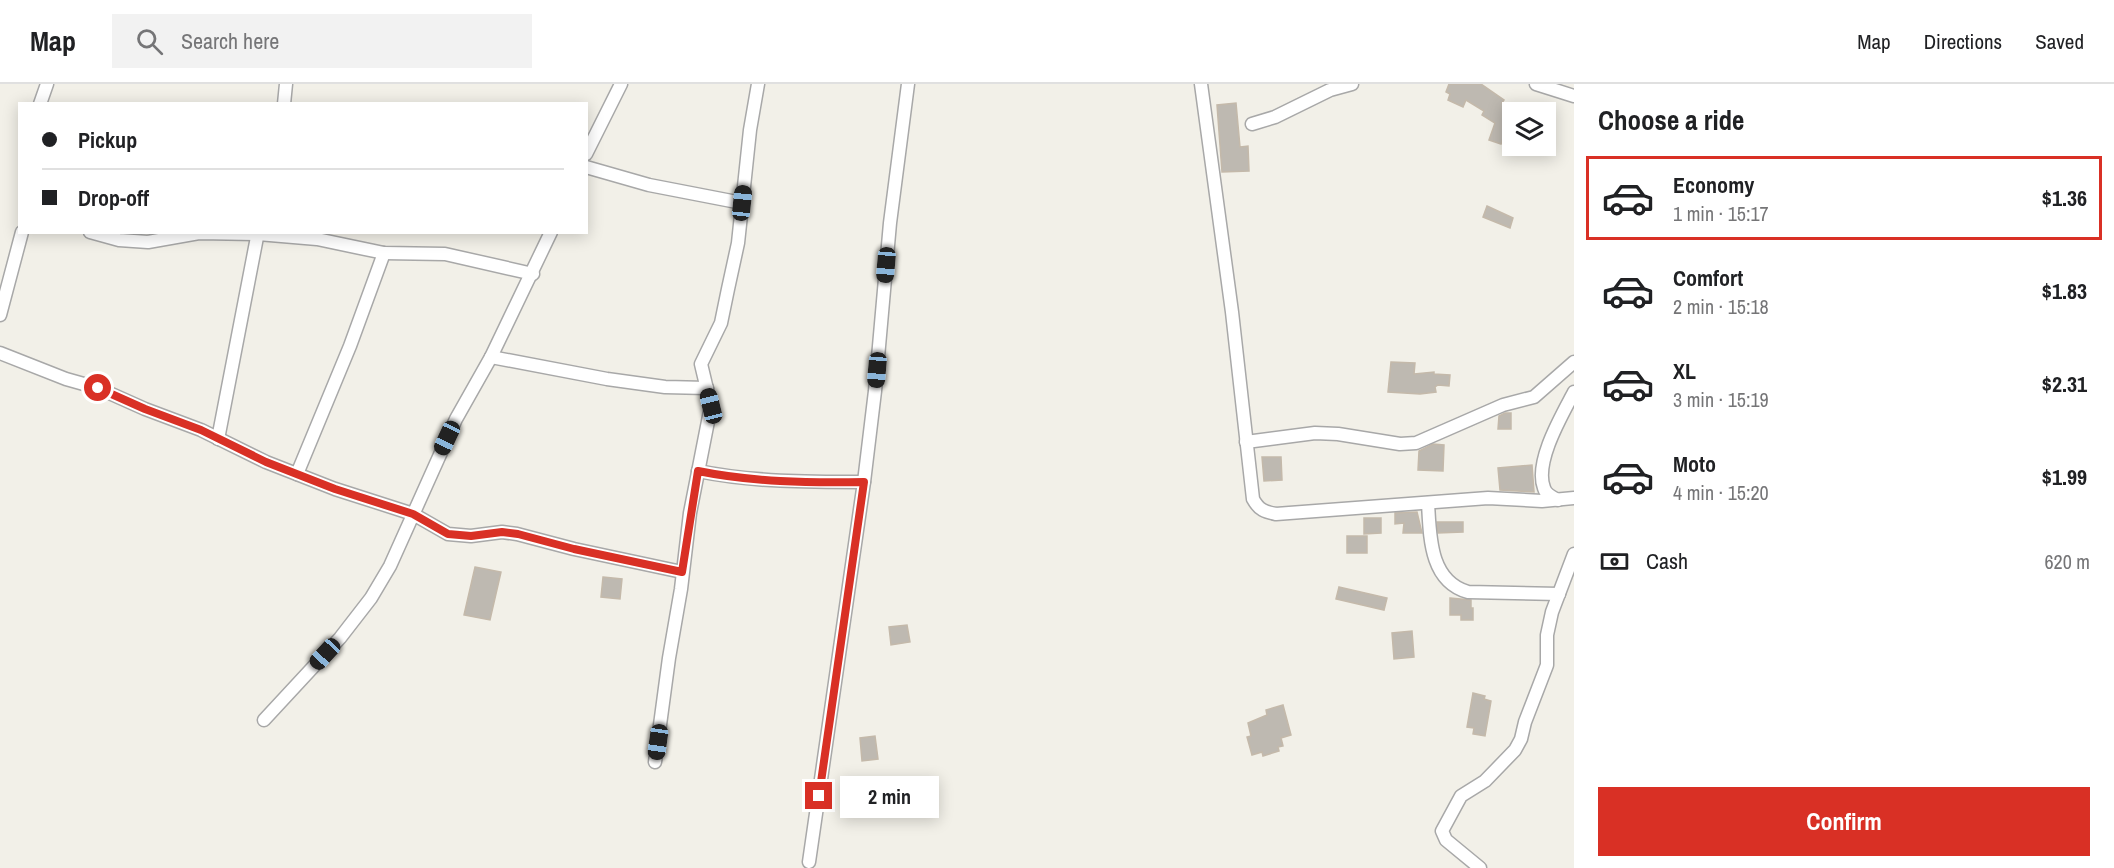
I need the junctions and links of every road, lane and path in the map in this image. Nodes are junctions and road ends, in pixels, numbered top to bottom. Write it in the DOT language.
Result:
graph roads {
  1 [pos="47,84"];
  2 [pos="286,84"];
  3 [pos="621,84"];
  4 [pos="758,84"];
  5 [pos="908,84"];
  6 [pos="1201,84"];
  7 [pos="1352,84"];
  8 [pos="1536,84"];
  9 [pos="1574,96"];
  10 [pos="41,102"];
  11 [pos="284,102"];
  12 [pos="1252,124"];
  13 [pos="588,150"];
  14 [pos="588,168"];
  15 [pos="742,203"];
  16 [pos="21,234"];
  17 [pos="97,234"];
  18 [pos="193,234"];
  19 [pos="258,234"];
  20 [pos="268,234"];
  21 [pos="550,234"];
  22 [pos="384,253"];
  23 [pos="533,274"];
  24 [pos="0,315"];
  25 [pos="0,353"];
  26 [pos="491,357"];
  27 [pos="1574,362"];
  28 [pos="707,388"];
  29 [pos="1574,392"];
  30 [pos="218,439"];
  31 [pos="1246,442"];
  32 [pos="698,471"];
  33 [pos="297,474"];
  34 [pos="864,482"];
  35 [pos="1574,498"];
  36 [pos="1557,500"];
  37 [pos="1428,502"];
  38 [pos="1574,505"];
  39 [pos="413,514"];
  40 [pos="1574,554"];
  41 [pos="682,572"];
  42 [pos="1559,594"];
  43 [pos="264,720"];
  44 [pos="655,762"];
  45 [pos="810,862"];
  46 [pos="1480,868"];
  1 -- 10 [label="street"];
  2 -- 11 [label="street"];
  3 -- 13 [label="street"];
  4 -- 15 [label="street"];
  5 -- 34 [label="street"];
  6 -- 31 [label="street"];
  7 -- 12 [label="street"];
  8 -- 9 [label="street"];
  14 -- 15 [label="street"];
  15 -- 28 [label="street"];
  16 -- 24 [label="street"];
  17 -- 18 [label="street"];
  19 -- 30 [label="street"];
  20 -- 22 [label="street"];
  21 -- 23 [label="street"];
  22 -- 23 [label="street"];
  22 -- 33 [label="street"];
  23 -- 26 [label="street"];
  25 -- 30 [label="street"];
  26 -- 28 [label="street"];
  26 -- 39 [label="street"];
  27 -- 31 [label="street"];
  28 -- 32 [label="street"];
  29 -- 36 [label="street"];
  30 -- 33 [label="street"];
  31 -- 37 [label="street"];
  32 -- 34 [label="street"];
  32 -- 41 [label="street"];
  33 -- 39 [label="street"];
  34 -- 45 [label="street"];
  35 -- 36 [label="street"];
  36 -- 37 [label="street"];
  36 -- 38 [label="street"];
  37 -- 42 [label="street"];
  39 -- 41 [label="street"];
  39 -- 43 [label="street"];
  40 -- 42 [label="street"];
  41 -- 44 [label="street"];
  42 -- 46 [label="street"];
}
